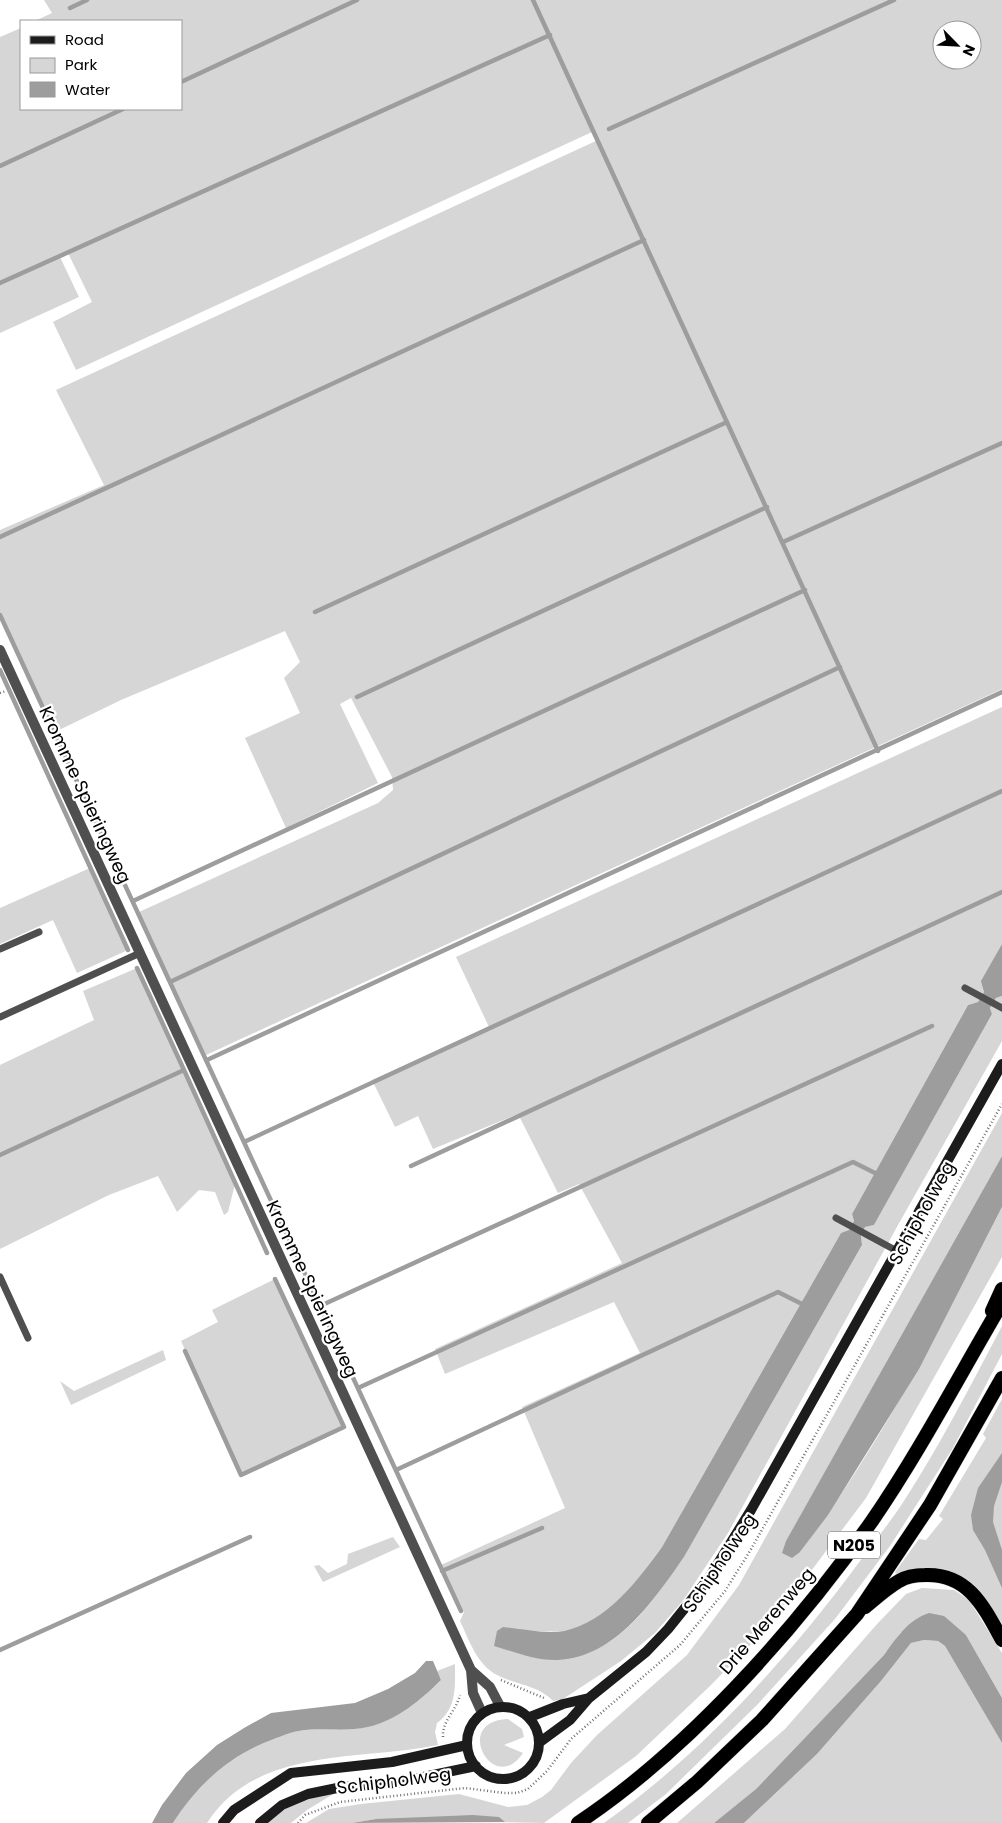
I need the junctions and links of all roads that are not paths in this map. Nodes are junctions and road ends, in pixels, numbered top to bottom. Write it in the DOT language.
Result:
graph roads {
  1 [pos="0,650"];
  2 [pos="39,932"];
  3 [pos="0,950"];
  4 [pos="140,953"];
  5 [pos="965,988"];
  6 [pos="1002,1008"];
  7 [pos="0,1016"];
  8 [pos="1002,1064"];
  9 [pos="836,1218"];
  10 [pos="896,1251"];
  11 [pos="0,1277"];
  12 [pos="1002,1289"];
  13 [pos="1002,1303"];
  14 [pos="28,1338"];
  15 [pos="970,1358"];
  16 [pos="1002,1378"];
  17 [pos="857,1614"];
  18 [pos="1002,1640"];
  19 [pos="471,1670"];
  20 [pos="589,1698"];
  21 [pos="500,1706"];
  22 [pos="482,1713"];
  23 [pos="530,1718"];
  24 [pos="540,1742"];
  25 [pos="467,1745"];
  26 [pos="476,1766"];
  27 [pos="223,1823"];
  28 [pos="260,1823"];
  29 [pos="578,1823"];
  30 [pos="648,1823"];
  1 -- 4 [label="street, Kromme Spieringweg"];
  2 -- 3 [label="lane"];
  4 -- 7 [label="lane"];
  4 -- 19 [label="street, Kromme Spieringweg"];
  5 -- 6 [label="lane"];
  8 -- 10 [label="main road, Schipholweg"];
  9 -- 10 [label="lane"];
  10 -- 20 [label="main road, Schipholweg"];
  11 -- 14 [label="lane"];
  12 -- 15 [label="highway, N205"];
  13 -- 15 [label="highway, Drie Merenweg / N205"];
  15 -- 29 [label="highway, Drie Merenweg / N205"];
  16 -- 17 [label="highway, N205"];
  17 -- 18 [label="highway, N205"];
  17 -- 30 [label="highway, N205"];
  19 -- 21 [label="street, Kromme Spieringweg"];
  19 -- 22 [label="street, Kromme Spieringweg"];
  20 -- 23 [label="main road, Schipholweg"];
  20 -- 24 [label="main road, Schipholweg"];
  21 -- 22 [label="main road"];
  21 -- 23 [label="main road"];
  22 -- 25 [label="main road"];
  23 -- 24 [label="main road"];
  24 -- 26 [label="main road"];
  25 -- 26 [label="main road"];
  25 -- 27 [label="main road, Schipholweg"];
  26 -- 28 [label="main road, Schipholweg"];
}
